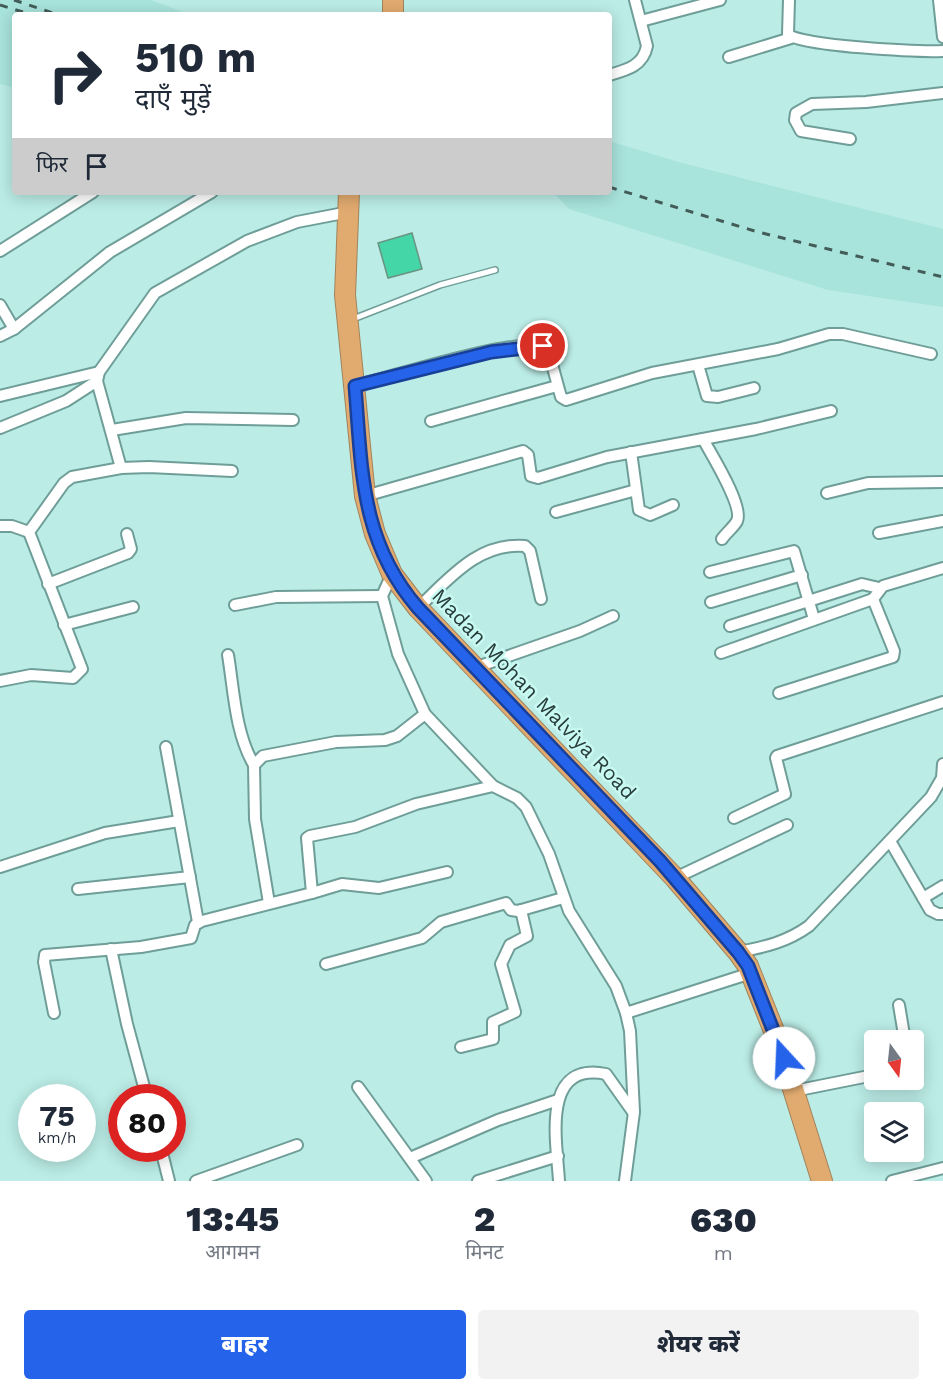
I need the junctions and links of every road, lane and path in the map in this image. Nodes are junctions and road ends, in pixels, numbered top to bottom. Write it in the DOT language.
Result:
graph roads {
  1 [pos="635,0"];
  2 [pos="720,0"];
  3 [pos="789,0"];
  4 [pos="939,0"];
  5 [pos="640,21"];
  6 [pos="943,37"];
  7 [pos="791,38"];
  8 [pos="943,51"];
  9 [pos="729,57"];
  10 [pos="612,74"];
  11 [pos="943,93"];
  12 [pos="850,139"];
  13 [pos="88,195"];
  14 [pos="207,195"];
  15 [pos="349,195"];
  16 [pos="349,212"];
  17 [pos="0,251"];
  18 [pos="495,270"];
  19 [pos="0,304"];
  20 [pos="348,320"];
  21 [pos="14,329"];
  22 [pos="0,336"];
  23 [pos="931,354"];
  24 [pos="698,365"];
  25 [pos="98,376"];
  26 [pos="355,386"];
  27 [pos="557,386"];
  28 [pos="754,388"];
  29 [pos="0,396"];
  30 [pos="831,411"];
  31 [pos="293,420"];
  32 [pos="431,421"];
  33 [pos="0,428"];
  34 [pos="112,430"];
  35 [pos="703,439"];
  36 [pos="631,452"];
  37 [pos="121,468"];
  38 [pos="232,471"];
  39 [pos="943,482"];
  40 [pos="636,490"];
  41 [pos="827,493"];
  42 [pos="365,496"];
  43 [pos="673,505"];
  44 [pos="556,512"];
  45 [pos="943,521"];
  46 [pos="0,526"];
  47 [pos="29,532"];
  48 [pos="879,532"];
  49 [pos="127,534"];
  50 [pos="722,539"];
  51 [pos="943,568"];
  52 [pos="710,572"];
  53 [pos="392,574"];
  54 [pos="802,575"];
  55 [pos="48,584"];
  56 [pos="879,588"];
  57 [pos="382,596"];
  58 [pos="542,599"];
  59 [pos="873,599"];
  60 [pos="711,602"];
  61 [pos="809,602"];
  62 [pos="235,605"];
  63 [pos="132,607"];
  64 [pos="418,608"];
  65 [pos="613,616"];
  66 [pos="814,619"];
  67 [pos="64,625"];
  68 [pos="730,626"];
  69 [pos="721,653"];
  70 [pos="228,655"];
  71 [pos="477,667"];
  72 [pos="0,681"];
  73 [pos="779,693"];
  74 [pos="943,702"];
  75 [pos="425,714"];
  76 [pos="166,747"];
  77 [pos="943,764"];
  78 [pos="254,765"];
  79 [pos="943,778"];
  80 [pos="493,786"];
  81 [pos="734,818"];
  82 [pos="179,821"];
  83 [pos="787,825"];
  84 [pos="890,841"];
  85 [pos="0,867"];
  86 [pos="447,872"];
  87 [pos="190,877"];
  88 [pos="675,878"];
  89 [pos="943,886"];
  90 [pos="78,889"];
  91 [pos="312,893"];
  92 [pos="563,898"];
  93 [pos="923,898"];
  94 [pos="269,903"];
  95 [pos="521,910"];
  96 [pos="943,914"];
  97 [pos="198,922"];
  98 [pos="111,949"];
  99 [pos="738,952"];
  100 [pos="326,964"];
  101 [pos="751,973"];
  102 [pos="898,1005"];
  103 [pos="54,1013"];
  104 [pos="626,1013"];
  105 [pos="903,1030"];
  106 [pos="461,1047"];
  107 [pos="864,1077"];
  108 [pos="143,1084"];
  109 [pos="358,1087"];
  110 [pos="794,1091"];
  111 [pos="558,1100"];
  112 [pos="634,1112"];
  113 [pos="297,1145"];
  114 [pos="558,1156"];
  115 [pos="410,1158"];
  116 [pos="164,1162"];
  117 [pos="943,1168"];
  118 [pos="930,1177"];
  119 [pos="169,1181"];
  120 [pos="196,1181"];
  121 [pos="426,1181"];
  122 [pos="478,1181"];
  123 [pos="560,1181"];
  124 [pos="625,1181"];
  125 [pos="822,1181"];
  126 [pos="892,1181"];
  1 -- 5 [label="street"];
  2 -- 5 [label="street"];
  3 -- 7 [label="street"];
  4 -- 6 [label="street"];
  5 -- 10 [label="street"];
  7 -- 8 [label="street"];
  7 -- 9 [label="street"];
  11 -- 12 [label="street"];
  13 -- 17 [label="street"];
  14 -- 21 [label="street"];
  15 -- 16 [label="highway, Madan Mohan Malviya Road"];
  16 -- 20 [label="highway, Madan Mohan Malviya Road"];
  16 -- 25 [label="street"];
  18 -- 20 [label="lane"];
  19 -- 21 [label="street"];
  20 -- 26 [label="highway, Madan Mohan Malviya Road"];
  21 -- 22 [label="street"];
  23 -- 24 [label="street"];
  24 -- 27 [label="street"];
  24 -- 28 [label="street"];
  25 -- 29 [label="street"];
  25 -- 33 [label="street"];
  25 -- 34 [label="street"];
  26 -- 27 [label="street"];
  26 -- 42 [label="highway, Madan Mohan Malviya Road"];
  27 -- 32 [label="street"];
  30 -- 35 [label="street"];
  31 -- 34 [label="street"];
  34 -- 37 [label="street"];
  35 -- 36 [label="street"];
  35 -- 50 [label="street"];
  36 -- 40 [label="street"];
  36 -- 42 [label="street"];
  37 -- 38 [label="street"];
  37 -- 47 [label="street"];
  39 -- 41 [label="street"];
  40 -- 43 [label="street"];
  40 -- 44 [label="street"];
  42 -- 53 [label="highway, Madan Mohan Malviya Road"];
  45 -- 48 [label="street"];
  46 -- 47 [label="street"];
  47 -- 55 [label="street"];
  49 -- 55 [label="street"];
  51 -- 56 [label="street"];
  52 -- 54 [label="street"];
  53 -- 57 [label="street"];
  53 -- 64 [label="highway, Madan Mohan Malviya Road"];
  54 -- 60 [label="street"];
  54 -- 61 [label="street"];
  55 -- 67 [label="street"];
  56 -- 59 [label="street"];
  56 -- 61 [label="street"];
  57 -- 62 [label="street"];
  57 -- 75 [label="street"];
  58 -- 64 [label="street"];
  59 -- 66 [label="street"];
  59 -- 73 [label="street"];
  61 -- 66 [label="street"];
  61 -- 68 [label="street"];
  63 -- 67 [label="street"];
  64 -- 71 [label="highway, Madan Mohan Malviya Road"];
  65 -- 71 [label="street"];
  66 -- 69 [label="street"];
  67 -- 72 [label="street"];
  70 -- 78 [label="street"];
  71 -- 88 [label="highway, Madan Mohan Malviya Road"];
  74 -- 81 [label="street"];
  75 -- 78 [label="street"];
  75 -- 80 [label="street"];
  76 -- 82 [label="street"];
  77 -- 79 [label="street"];
  78 -- 94 [label="street"];
  79 -- 84 [label="street"];
  80 -- 91 [label="street"];
  80 -- 92 [label="street"];
  82 -- 85 [label="street"];
  82 -- 87 [label="street"];
  83 -- 88 [label="street"];
  84 -- 93 [label="street"];
  84 -- 99 [label="street"];
  86 -- 91 [label="street"];
  87 -- 90 [label="street"];
  87 -- 97 [label="street"];
  88 -- 99 [label="highway, Madan Mohan Malviya Road"];
  89 -- 93 [label="street"];
  91 -- 94 [label="street"];
  92 -- 95 [label="street"];
  92 -- 104 [label="street"];
  93 -- 96 [label="street"];
  94 -- 97 [label="street"];
  95 -- 100 [label="street"];
  95 -- 106 [label="street"];
  97 -- 98 [label="street"];
  98 -- 103 [label="street"];
  98 -- 108 [label="street"];
  99 -- 101 [label="highway, Madan Mohan Malviya Road"];
  101 -- 104 [label="street"];
  101 -- 110 [label="highway, Madan Mohan Malviya Road"];
  102 -- 105 [label="street"];
  104 -- 112 [label="street"];
  107 -- 110 [label="street"];
  109 -- 115 [label="street"];
  110 -- 125 [label="highway, Madan Mohan Malviya Road"];
  111 -- 112 [label="street"];
  111 -- 114 [label="street"];
  111 -- 115 [label="street"];
  112 -- 124 [label="street"];
  113 -- 120 [label="street"];
  114 -- 122 [label="street"];
  114 -- 123 [label="street"];
  115 -- 121 [label="street"];
  116 -- 119 [label="street"];
  117 -- 118 [label="street"];
  118 -- 126 [label="street"];
}
